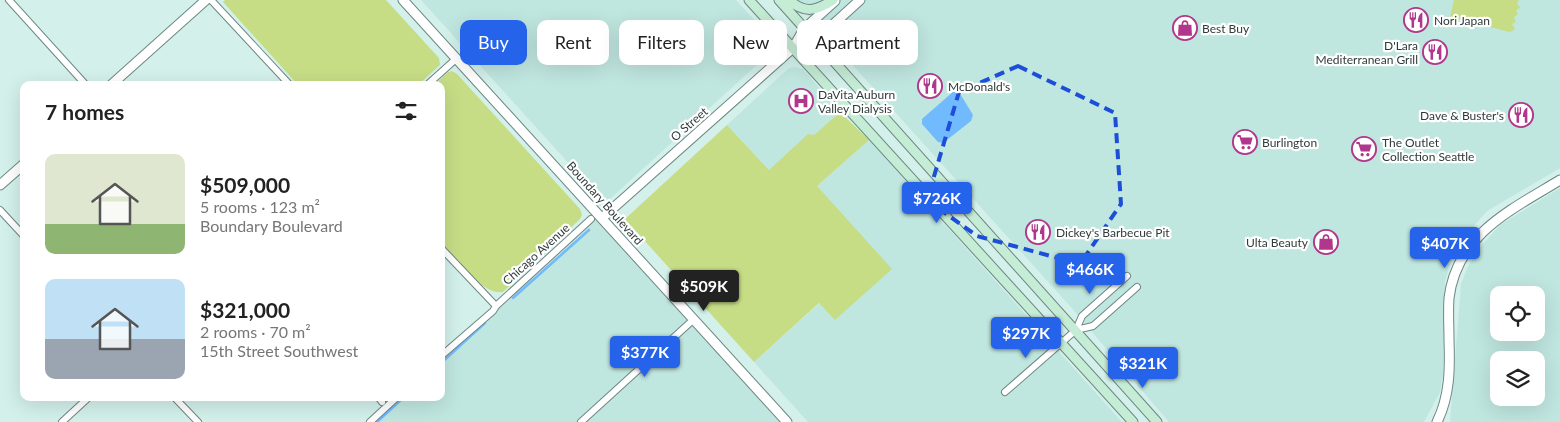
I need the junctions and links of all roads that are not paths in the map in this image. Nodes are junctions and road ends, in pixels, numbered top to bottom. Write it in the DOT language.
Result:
graph roads {
  1 [pos="9,0"];
  2 [pos="206,0"];
  3 [pos="211,0"];
  4 [pos="403,0"];
  5 [pos="749,0"];
  6 [pos="779,0"];
  7 [pos="789,0"];
  8 [pos="835,0"];
  9 [pos="860,0"];
  10 [pos="814,20"];
  11 [pos="838,20"];
  12 [pos="797,21"];
  13 [pos="797,41"];
  14 [pos="797,47"];
  15 [pos="793,48"];
  16 [pos="457,58"];
  17 [pos="837,65"];
  18 [pos="82,81"];
  19 [pos="115,81"];
  20 [pos="286,81"];
  21 [pos="431,81"];
  22 [pos="20,168"];
  23 [pos="1560,180"];
  24 [pos="0,185"];
  25 [pos="0,210"];
  26 [pos="602,218"];
  27 [pos="591,219"];
  28 [pos="20,232"];
  29 [pos="445,252"];
  30 [pos="1127,276"];
  31 [pos="1137,287"];
  32 [pos="496,306"];
  33 [pos="694,319"];
  34 [pos="1076,330"];
  35 [pos="1061,343"];
  36 [pos="445,352"];
  37 [pos="1006,392"];
  38 [pos="85,401"];
  39 [pos="178,401"];
  40 [pos="393,401"];
  41 [pos="62,422"];
  42 [pos="198,422"];
  43 [pos="370,422"];
  44 [pos="581,422"];
  45 [pos="787,422"];
  46 [pos="1133,422"];
  47 [pos="1157,422"];
  48 [pos="1437,422"];
  1 -- 18 [label="street"];
  2 -- 19 [label="street"];
  3 -- 20 [label="street"];
  4 -- 16 [label="street, Boundary Boulevard"];
  5 -- 15 [label="main road"];
  6 -- 12 [label="main road"];
  7 -- 8 [label="main road"];
  8 -- 10 [label="street, O Street"];
  9 -- 11 [label="street"];
  13 -- 15 [label="street, O Street"];
  14 -- 15 [label="street, O Street"];
  15 -- 26 [label="street, O Street"];
  15 -- 35 [label="main road"];
  16 -- 21 [label="street"];
  16 -- 26 [label="street, Boundary Boulevard"];
  17 -- 34 [label="main road"];
  22 -- 24 [label="street"];
  23 -- 48 [label="street"];
  25 -- 28 [label="street"];
  26 -- 33 [label="street, Boundary Boulevard"];
  27 -- 32 [label="street, Chicago Avenue"];
  29 -- 32 [label="street"];
  30 -- 34 [label="street"];
  31 -- 34 [label="street"];
  32 -- 36 [label="street, Chicago Avenue"];
  33 -- 44 [label="street"];
  33 -- 45 [label="street, Boundary Boulevard"];
  34 -- 35 [label="street"];
  34 -- 47 [label="main road"];
  35 -- 37 [label="street"];
  35 -- 46 [label="main road"];
  38 -- 41 [label="street"];
  39 -- 42 [label="street"];
  40 -- 43 [label="street"];
}
